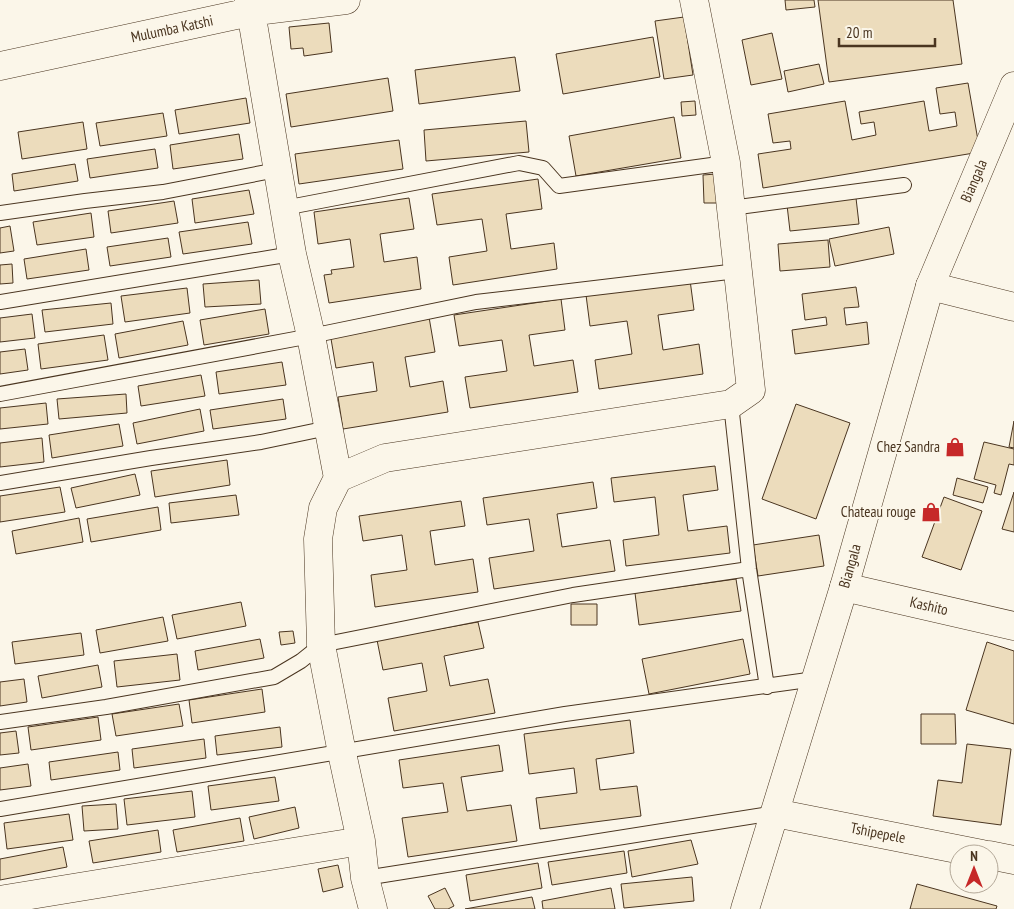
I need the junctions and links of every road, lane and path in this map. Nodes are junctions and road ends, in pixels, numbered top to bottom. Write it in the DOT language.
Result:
graph roads {
  1 [pos="346,0"];
  2 [pos="694,0"];
  3 [pos="250,6"];
  4 [pos="0,66"];
  5 [pos="1014,86"];
  6 [pos="726,163"];
  7 [pos="277,170"];
  8 [pos="904,185"];
  9 [pos="284,208"];
  10 [pos="731,208"];
  11 [pos="0,213"];
  12 [pos="292,254"];
  13 [pos="738,271"];
  14 [pos="930,286"];
  15 [pos="0,302"];
  16 [pos="1014,307"];
  17 [pos="310,336"];
  18 [pos="0,394"];
  19 [pos="731,404"];
  20 [pos="328,428"];
  21 [pos="338,478"];
  22 [pos="0,483"];
  23 [pos="749,569"];
  24 [pos="844,587"];
  25 [pos="1014,626"];
  26 [pos="321,645"];
  27 [pos="815,679"];
  28 [pos="767,687"];
  29 [pos="0,722"];
  30 [pos="342,753"];
  31 [pos="0,809"];
  32 [pos="775,813"];
  33 [pos="362,841"];
  34 [pos="949,847"];
  35 [pos="999,858"];
  36 [pos="1014,860"];
  37 [pos="365,878"];
  38 [pos="0,900"];
  39 [pos="741,908"];
  40 [pos="372,909"];
  1 -- 3 [label="street, Mulumba Katshi"];
  2 -- 6 [label="street"];
  3 -- 4 [label="street, Mulumba Katshi"];
  3 -- 7 [label="street"];
  5 -- 14 [label="street, Biangala"];
  6 -- 9 [label="lane"];
  6 -- 10 [label="street"];
  7 -- 9 [label="street"];
  7 -- 11 [label="lane"];
  8 -- 10 [label="lane"];
  9 -- 12 [label="street"];
  10 -- 13 [label="street"];
  12 -- 15 [label="lane"];
  12 -- 17 [label="street"];
  13 -- 17 [label="lane"];
  13 -- 19 [label="street"];
  14 -- 16 [label="street"];
  14 -- 24 [label="street, Biangala"];
  17 -- 18 [label="lane"];
  17 -- 20 [label="street"];
  19 -- 21 [label="street"];
  19 -- 23 [label="lane"];
  20 -- 21 [label="street"];
  20 -- 22 [label="lane"];
  21 -- 26 [label="street"];
  23 -- 26 [label="lane"];
  23 -- 28 [label="lane"];
  24 -- 25 [label="street, Kashito"];
  24 -- 27 [label="street, Biangala"];
  26 -- 29 [label="lane"];
  26 -- 30 [label="street"];
  27 -- 28 [label="lane"];
  27 -- 32 [label="street, Biangala"];
  28 -- 30 [label="lane"];
  30 -- 31 [label="lane"];
  30 -- 33 [label="street"];
  32 -- 34 [label="street, Tshipepele"];
  32 -- 37 [label="lane"];
  32 -- 39 [label="street, Biangala"];
  33 -- 37 [label="street"];
  33 -- 38 [label="street"];
  35 -- 36 [label="street"];
  37 -- 40 [label="street"];
}
